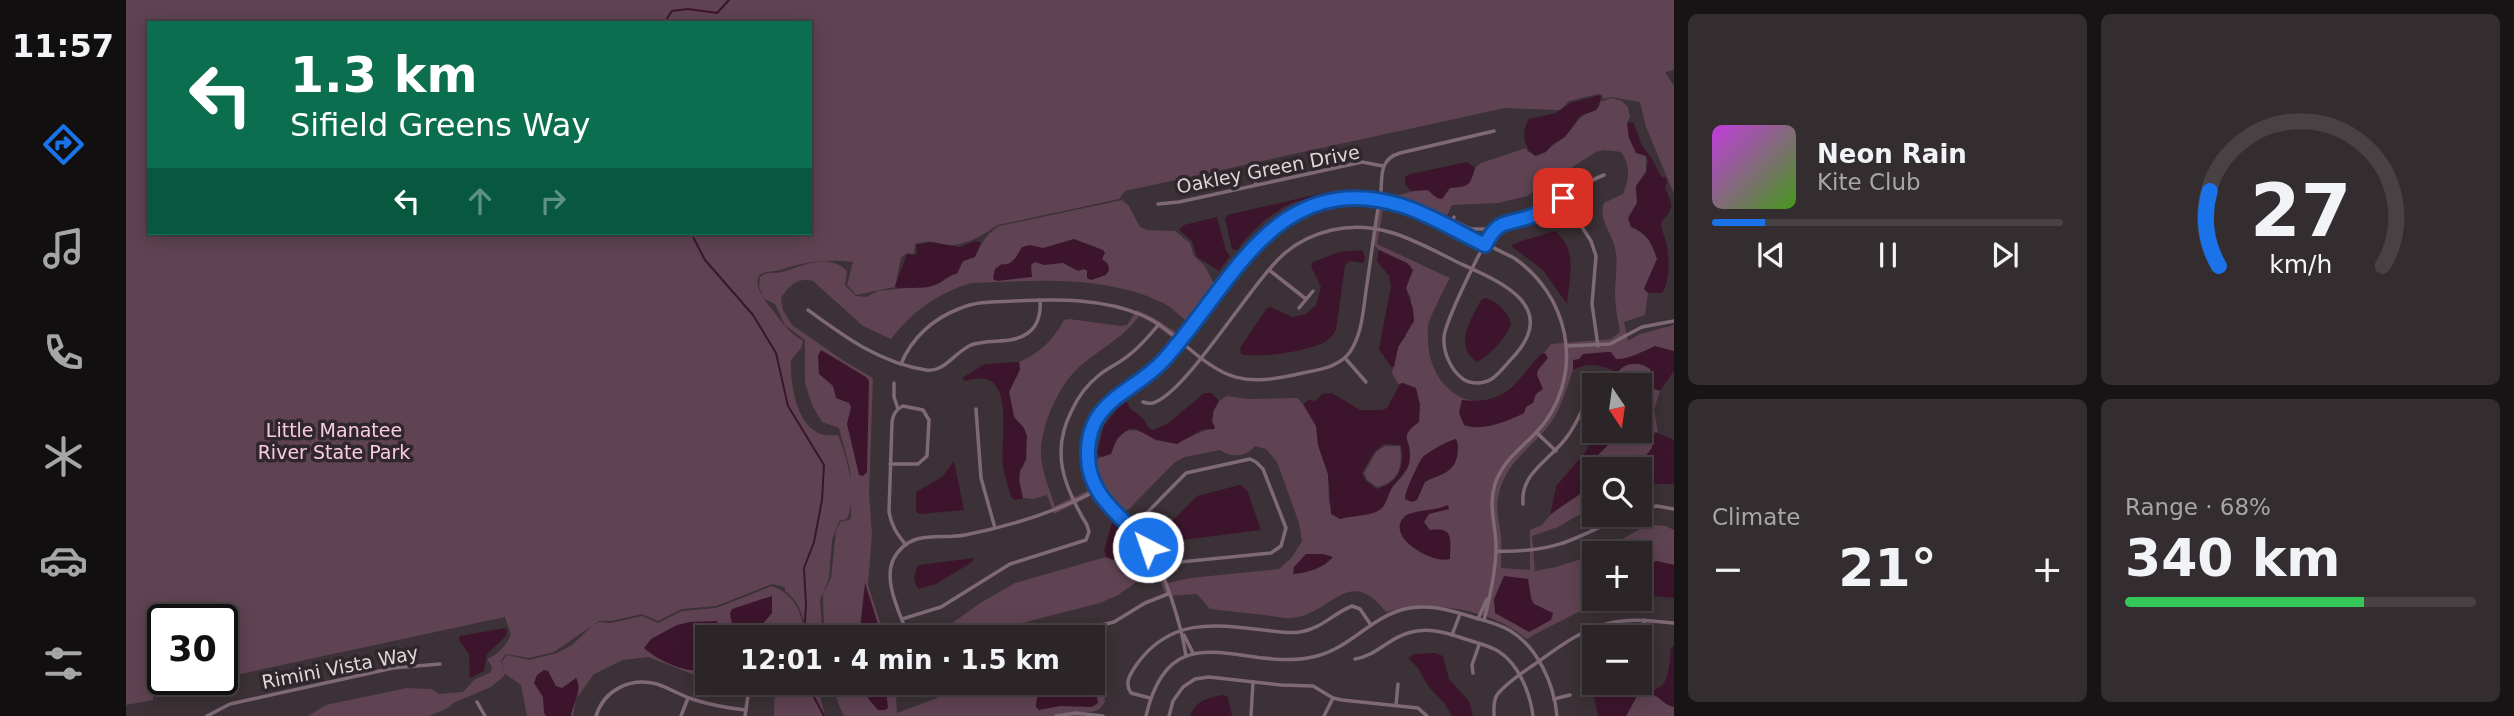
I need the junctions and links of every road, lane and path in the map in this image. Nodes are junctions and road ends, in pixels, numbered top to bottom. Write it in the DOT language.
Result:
graph roads {
  1 [pos="1494,131"];
  2 [pos="1383,166"];
  3 [pos="1604,175"];
  4 [pos="1254,176"];
  5 [pos="1256,185"];
  6 [pos="1563,198"];
  7 [pos="1379,201"];
  8 [pos="1158,204"];
  9 [pos="1452,220"];
  10 [pos="1375,228"];
  11 [pos="1492,232"];
  12 [pos="1485,245"];
  13 [pos="1269,269"];
  14 [pos="1473,269"];
  15 [pos="1313,291"];
  16 [pos="1306,299"];
  17 [pos="1040,300"];
  18 [pos="1299,308"];
  19 [pos="808,310"];
  20 [pos="1674,321"];
  21 [pos="1160,324"];
  22 [pos="1180,341"];
  23 [pos="1566,346"];
  24 [pos="1598,346"];
  25 [pos="1201,357"];
  26 [pos="1345,358"];
  27 [pos="901,364"];
  28 [pos="1366,382"];
  29 [pos="894,383"];
  30 [pos="1143,402"];
  31 [pos="898,409"];
  32 [pos="976,409"];
  33 [pos="1582,411"];
  34 [pos="1536,433"];
  35 [pos="1556,451"];
  36 [pos="890,464"];
  37 [pos="1097,491"];
  38 [pos="1073,503"];
  39 [pos="1523,504"];
  40 [pos="1652,507"];
  41 [pos="1674,509"];
  42 [pos="1133,527"];
  43 [pos="1598,527"];
  44 [pos="995,528"];
  45 [pos="905,545"];
  46 [pos="1496,551"];
  47 [pos="1158,567"];
  48 [pos="1168,594"];
  49 [pos="1488,599"];
  50 [pos="1460,613"];
  51 [pos="1478,618"];
  52 [pos="902,619"];
  53 [pos="1644,620"];
  54 [pos="1484,621"];
  55 [pos="1674,623"];
  56 [pos="904,625"];
  57 [pos="1102,625"];
  58 [pos="1371,625"];
  59 [pos="1604,625"];
  60 [pos="1644,625"];
  61 [pos="1182,632"];
  62 [pos="1582,633"];
  63 [pos="1452,635"];
  64 [pos="1480,645"];
  65 [pos="1193,654"];
  66 [pos="1186,656"];
  67 [pos="1356,659"];
  68 [pos="1539,661"];
  69 [pos="440,664"];
  70 [pos="1473,673"];
  71 [pos="1520,675"];
  72 [pos="1253,682"];
  73 [pos="1398,684"];
  74 [pos="748,695"];
  75 [pos="1570,695"];
  76 [pos="688,698"];
  77 [pos="1150,698"];
  78 [pos="1333,698"];
  79 [pos="1555,699"];
  80 [pos="477,702"];
  81 [pos="1395,705"];
  82 [pos="745,713"];
  83 [pos="208,716"];
  84 [pos="485,716"];
  85 [pos="596,716"];
  86 [pos="681,716"];
  87 [pos="1056,716"];
  88 [pos="1103,716"];
  89 [pos="1146,716"];
  90 [pos="1169,716"];
  91 [pos="1251,716"];
  92 [pos="1324,716"];
  93 [pos="1427,716"];
  94 [pos="1494,716"];
  95 [pos="1533,716"];
  96 [pos="1557,716"];
  1 -- 2 [label="street"];
  2 -- 5 [label="street, Oakley Green Drive"];
  2 -- 7 [label="street"];
  3 -- 6 [label="street"];
  4 -- 5 [label="street"];
  5 -- 8 [label="street, Oakley Green Drive"];
  6 -- 11 [label="street"];
  6 -- 24 [label="street"];
  7 -- 10 [label="street"];
  7 -- 12 [label="street"];
  7 -- 22 [label="street"];
  9 -- 11 [label="street"];
  10 -- 13 [label="street"];
  10 -- 14 [label="street"];
  10 -- 26 [label="street"];
  11 -- 12 [label="street"];
  12 -- 14 [label="street"];
  12 -- 23 [label="street"];
  13 -- 16 [label="street"];
  13 -- 25 [label="street"];
  14 -- 14 [label="street"];
  15 -- 16 [label="street"];
  16 -- 18 [label="street"];
  17 -- 21 [label="street"];
  17 -- 27 [label="street"];
  17 -- 27 [label="street"];
  19 -- 27 [label="street"];
  20 -- 24 [label="street"];
  21 -- 22 [label="street"];
  21 -- 38 [label="street"];
  22 -- 25 [label="street"];
  22 -- 37 [label="street"];
  23 -- 24 [label="street"];
  23 -- 34 [label="street"];
  25 -- 26 [label="street"];
  25 -- 30 [label="street"];
  26 -- 28 [label="street"];
  29 -- 31 [label="street"];
  31 -- 36 [label="street"];
  31 -- 36 [label="street"];
  32 -- 44 [label="street"];
  33 -- 35 [label="street"];
  34 -- 35 [label="street"];
  34 -- 46 [label="street"];
  35 -- 39 [label="street"];
  36 -- 45 [label="street"];
  37 -- 38 [label="street"];
  37 -- 42 [label="street"];
  38 -- 44 [label="street"];
  38 -- 52 [label="street"];
  40 -- 41 [label="street"];
  42 -- 47 [label="street"];
  42 -- 47 [label="street"];
  43 -- 46 [label="street"];
  44 -- 45 [label="street"];
  45 -- 52 [label="street"];
  46 -- 49 [label="street"];
  47 -- 48 [label="street"];
  48 -- 57 [label="street"];
  48 -- 61 [label="street"];
  49 -- 51 [label="street"];
  49 -- 54 [label="street"];
  50 -- 51 [label="street"];
  50 -- 58 [label="street"];
  50 -- 63 [label="street"];
  51 -- 54 [label="street"];
  52 -- 56 [label="street"];
  53 -- 55 [label="street"];
  53 -- 59 [label="street"];
  53 -- 60 [label="street"];
  54 -- 68 [label="street"];
  58 -- 61 [label="street"];
  58 -- 65 [label="street"];
  61 -- 65 [label="street"];
  61 -- 66 [label="street"];
  61 -- 77 [label="street"];
  62 -- 68 [label="street"];
  63 -- 64 [label="street"];
  63 -- 67 [label="street"];
  64 -- 70 [label="street"];
  64 -- 71 [label="street"];
  65 -- 66 [label="street"];
  66 -- 77 [label="street"];
  68 -- 71 [label="street"];
  68 -- 79 [label="street"];
  69 -- 83 [label="street, Rimini Vista Way"];
  71 -- 94 [label="street"];
  71 -- 95 [label="street"];
  72 -- 78 [label="street"];
  72 -- 90 [label="street"];
  72 -- 91 [label="street"];
  73 -- 81 [label="street"];
  74 -- 82 [label="street"];
  75 -- 79 [label="street"];
  76 -- 82 [label="street"];
  76 -- 85 [label="street"];
  76 -- 86 [label="street"];
  77 -- 89 [label="street"];
  78 -- 81 [label="street"];
  78 -- 92 [label="street"];
  79 -- 96 [label="street"];
  80 -- 84 [label="street"];
  81 -- 93 [label="street"];
  87 -- 88 [label="street"];
}
